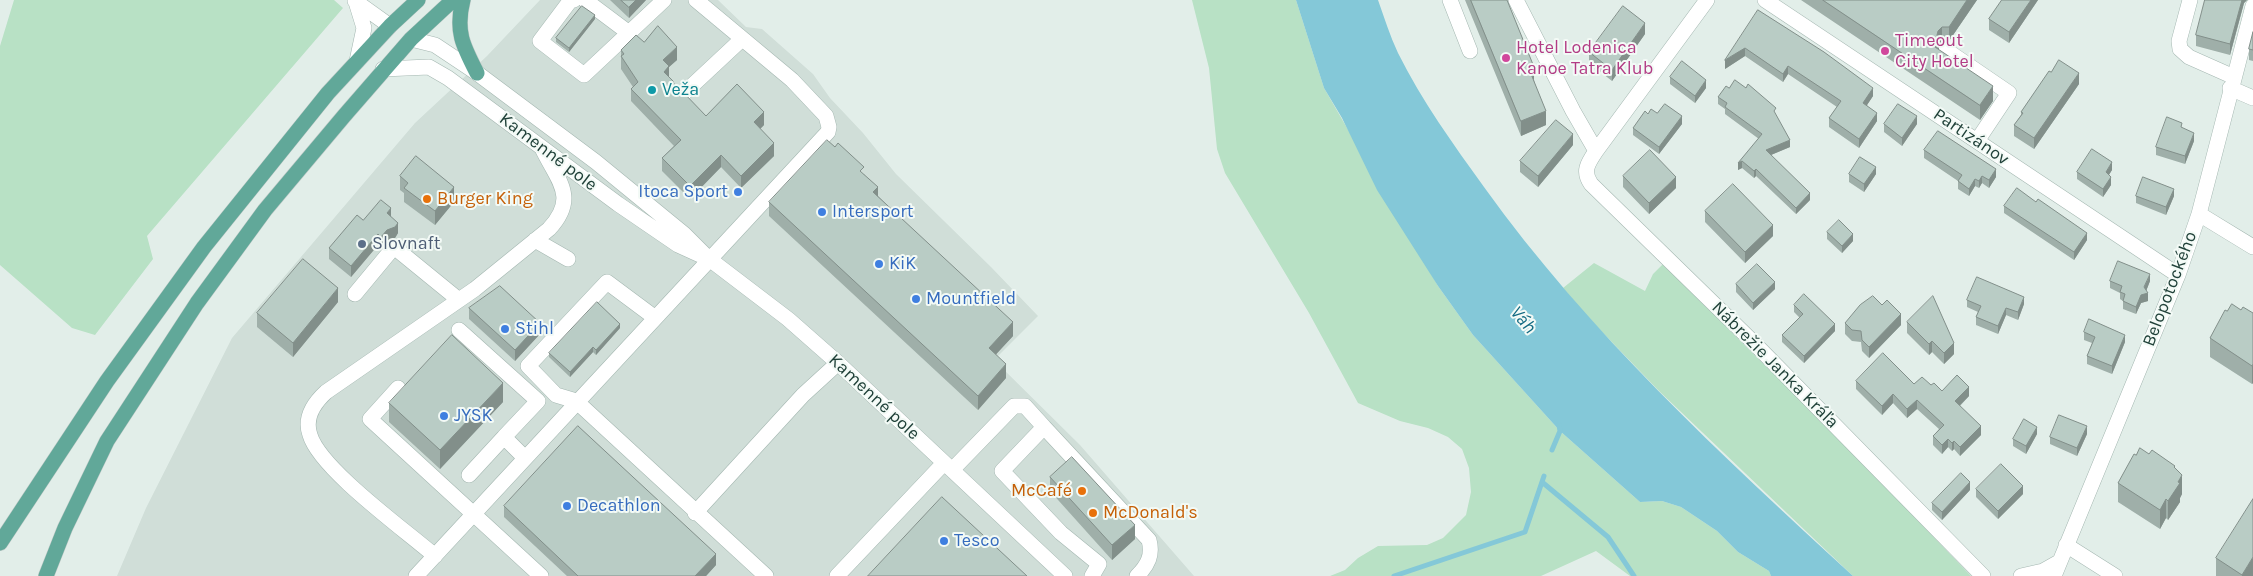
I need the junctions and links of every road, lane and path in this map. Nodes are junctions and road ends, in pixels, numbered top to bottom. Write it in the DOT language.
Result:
graph roads {
  1 [pos="418,0"];
  2 [pos="453,0"];
  3 [pos="464,0"];
  4 [pos="574,0"];
  5 [pos="585,0"];
  6 [pos="664,0"];
  7 [pos="696,0"];
  8 [pos="1450,0"];
  9 [pos="1516,0"];
  10 [pos="1707,0"];
  11 [pos="1765,0"];
  12 [pos="2190,0"];
  13 [pos="355,1"];
  14 [pos="2253,6"];
  15 [pos="390,26"];
  16 [pos="629,33"];
  17 [pos="411,39"];
  18 [pos="742,39"];
  19 [pos="1946,50"];
  20 [pos="1470,51"];
  21 [pos="357,61"];
  22 [pos="429,67"];
  23 [pos="384,69"];
  24 [pos="477,73"];
  25 [pos="2232,82"];
  26 [pos="682,95"];
  27 [pos="2253,98"];
  28 [pos="1977,141"];
  29 [pos="542,148"];
  30 [pos="1596,151"];
  31 [pos="2199,214"];
  32 [pos="536,240"];
  33 [pos="2253,247"];
  34 [pos="708,258"];
  35 [pos="568,259"];
  36 [pos="2178,275"];
  37 [pos="356,294"];
  38 [pos="460,300"];
  39 [pos="654,317"];
  40 [pos="459,330"];
  41 [pos="838,363"];
  42 [pos="398,388"];
  43 [pos="576,401"];
  44 [pos="1044,427"];
  45 [pos="504,437"];
  46 [pos="524,458"];
  47 [pos="948,466"];
  48 [pos="469,475"];
  49 [pos="695,513"];
  50 [pos="474,515"];
  51 [pos="0,543"];
  52 [pos="2066,545"];
  53 [pos="435,556"];
  54 [pos="2056,569"];
  55 [pos="46,576"];
  56 [pos="416,576"];
  57 [pos="541,576"];
  58 [pos="766,576"];
  59 [pos="837,576"];
  60 [pos="1065,576"];
  61 [pos="1092,576"];
  62 [pos="1137,576"];
  63 [pos="1983,576"];
  64 [pos="2021,576"];
  65 [pos="2115,576"];
  1 -- 15 [label="main road"];
  2 -- 17 [label="main road"];
  3 -- 24 [label="main road"];
  4 -- 16 [label="street"];
  5 -- 16 [label="street"];
  6 -- 16 [label="street"];
  7 -- 18 [label="street"];
  8 -- 20 [label="street"];
  9 -- 30 [label="street"];
  10 -- 30 [label="street, Nábrežie Janka Kráľa"];
  11 -- 28 [label="street, Partizánov"];
  12 -- 25 [label="street"];
  13 -- 15 [label="street"];
  13 -- 21 [label="street"];
  14 -- 25 [label="street, Belopotockého"];
  15 -- 17 [label="main road"];
  15 -- 21 [label="main road"];
  17 -- 22 [label="street"];
  17 -- 23 [label="main road"];
  17 -- 24 [label="street, Kamenné pole"];
  18 -- 26 [label="street"];
  18 -- 34 [label="street"];
  19 -- 28 [label="street"];
  21 -- 51 [label="main road"];
  22 -- 23 [label="street"];
  22 -- 29 [label="street, Kamenné pole"];
  23 -- 55 [label="main road"];
  24 -- 34 [label="street, Kamenné pole"];
  25 -- 27 [label="street"];
  25 -- 31 [label="street, Belopotockého"];
  28 -- 36 [label="street, Partizánov"];
  29 -- 32 [label="street"];
  29 -- 34 [label="street, Kamenné pole"];
  30 -- 63 [label="street, Nábrežie Janka Kráľa"];
  31 -- 33 [label="street"];
  31 -- 36 [label="street, Belopotockého"];
  32 -- 35 [label="street"];
  32 -- 38 [label="street"];
  34 -- 39 [label="street"];
  34 -- 41 [label="street, Kamenné pole"];
  36 -- 52 [label="street, Belopotockého"];
  37 -- 38 [label="street"];
  38 -- 53 [label="street"];
  39 -- 43 [label="street"];
  39 -- 43 [label="street"];
  40 -- 45 [label="street"];
  41 -- 47 [label="street, Kamenné pole"];
  41 -- 49 [label="street"];
  42 -- 50 [label="street"];
  43 -- 46 [label="street"];
  43 -- 49 [label="street"];
  44 -- 47 [label="street"];
  44 -- 61 [label="street"];
  44 -- 62 [label="street"];
  45 -- 46 [label="street"];
  45 -- 48 [label="street"];
  46 -- 50 [label="street"];
  47 -- 59 [label="street"];
  47 -- 60 [label="street, Kamenné pole"];
  49 -- 58 [label="street"];
  50 -- 53 [label="street"];
  50 -- 57 [label="street"];
  52 -- 54 [label="street, Belopotockého"];
  52 -- 65 [label="street"];
  53 -- 56 [label="street"];
  54 -- 64 [label="street"];
}
